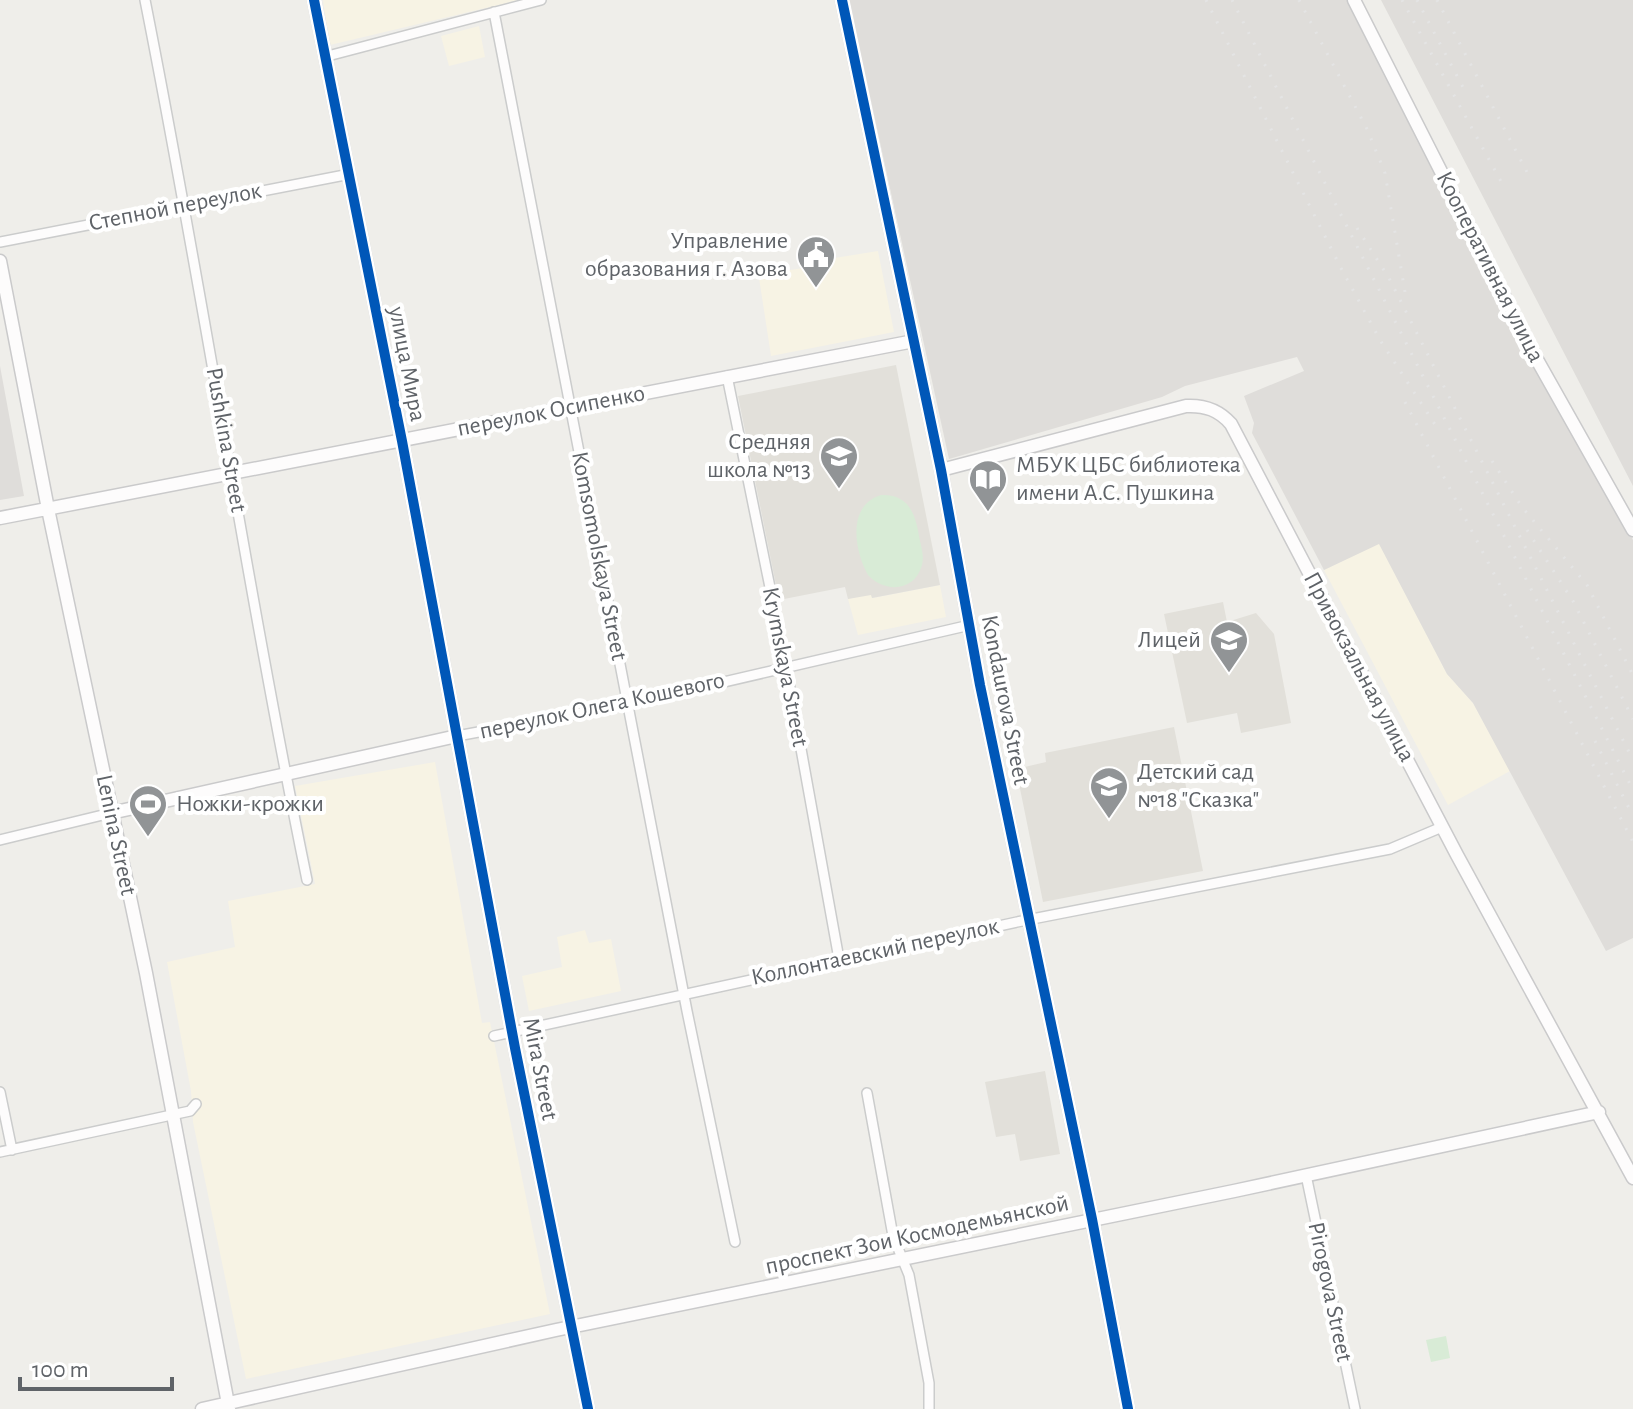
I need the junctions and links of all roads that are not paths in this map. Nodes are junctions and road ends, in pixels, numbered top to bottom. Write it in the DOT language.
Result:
graph roads {
  1 [pos="145,0"];
  2 [pos="314,0"];
  3 [pos="541,0"];
  4 [pos="842,0"];
  5 [pos="1354,0"];
  6 [pos="494,12"];
  7 [pos="324,57"];
  8 [pos="350,174"];
  9 [pos="185,204"];
  10 [pos="0,242"];
  11 [pos="0,261"];
  12 [pos="914,341"];
  13 [pos="727,376"];
  14 [pos="570,407"];
  15 [pos="402,441"];
  16 [pos="941,470"];
  17 [pos="232,474"];
  18 [pos="48,509"];
  19 [pos="0,518"];
  20 [pos="1633,530"];
  21 [pos="970,625"];
  22 [pos="786,666"];
  23 [pos="629,704"];
  24 [pos="457,736"];
  25 [pos="285,773"];
  26 [pos="111,813"];
  27 [pos="1442,827"];
  28 [pos="0,840"];
  29 [pos="307,880"];
  30 [pos="1030,920"];
  31 [pos="839,959"];
  32 [pos="684,994"];
  33 [pos="513,1033"];
  34 [pos="494,1036"];
  35 [pos="0,1092"];
  36 [pos="867,1093"];
  37 [pos="196,1104"];
  38 [pos="1599,1112"];
  39 [pos="174,1115"];
  40 [pos="12,1150"];
  41 [pos="0,1152"];
  42 [pos="1306,1175"];
  43 [pos="1633,1178"];
  44 [pos="1092,1219"];
  45 [pos="735,1242"];
  46 [pos="904,1258"];
  47 [pos="572,1327"];
  48 [pos="229,1406"];
  49 [pos="202,1409"];
  50 [pos="588,1409"];
  51 [pos="929,1409"];
  52 [pos="1128,1409"];
  53 [pos="1355,1409"];
  1 -- 9 [label="street, Pushkina Street"];
  2 -- 7 [label="street, улица Мира"];
  3 -- 6 [label="street"];
  4 -- 12 [label="street, Kondaurova Street"];
  5 -- 20 [label="street, Кооперативная улица"];
  6 -- 7 [label="street"];
  6 -- 14 [label="street, Komsomolskaya Street"];
  7 -- 8 [label="street, улица Мира"];
  8 -- 9 [label="street, Степной переулок"];
  8 -- 15 [label="street, улица Мира"];
  9 -- 10 [label="street, Степной переулок"];
  9 -- 17 [label="street, Pushkina Street"];
  11 -- 18 [label="street, Lenina Street"];
  12 -- 13 [label="street, переулок Осипенко"];
  12 -- 16 [label="street, Kondaurova Street"];
  13 -- 14 [label="street, переулок Осипенко"];
  13 -- 22 [label="street, Krymskaya Street"];
  14 -- 15 [label="street, переулок Осипенко"];
  14 -- 23 [label="street, Komsomolskaya Street"];
  15 -- 17 [label="street, переулок Осипенко"];
  15 -- 24 [label="street, улица Мира"];
  16 -- 21 [label="street, Kondaurova Street"];
  16 -- 27 [label="street, Привокзальная улица"];
  17 -- 18 [label="street, переулок Осипенко"];
  17 -- 25 [label="street, Pushkina Street"];
  18 -- 19 [label="street, переулок Осипенко"];
  18 -- 26 [label="street, Lenina Street"];
  21 -- 22 [label="street, переулок Олега Кошевого"];
  21 -- 30 [label="street, Kondaurova Street"];
  22 -- 23 [label="street, переулок Олега Кошевого"];
  22 -- 31 [label="street, Krymskaya Street"];
  23 -- 24 [label="street, переулок Олега Кошевого"];
  23 -- 32 [label="street, Komsomolskaya Street"];
  24 -- 25 [label="street, переулок Олега Кошевого"];
  24 -- 33 [label="street, Mira Street"];
  25 -- 26 [label="street, переулок Олега Кошевого"];
  25 -- 29 [label="street, Pushkina Street"];
  26 -- 28 [label="street, переулок Олега Кошевого"];
  26 -- 39 [label="street, Lenina Street"];
  27 -- 30 [label="street, Коллонтаевский переулок"];
  27 -- 38 [label="street, Привокзальная улица"];
  30 -- 31 [label="street, Коллонтаевский переулок"];
  30 -- 44 [label="street, Kondaurova Street"];
  31 -- 32 [label="street, Коллонтаевский переулок"];
  32 -- 33 [label="street, Коллонтаевский переулок"];
  32 -- 45 [label="street, Komsomolskaya Street"];
  33 -- 34 [label="street, Коллонтаевский переулок"];
  33 -- 47 [label="street, Mira Street"];
  35 -- 40 [label="street"];
  36 -- 46 [label="street"];
  37 -- 39 [label="street"];
  38 -- 42 [label="street, проспект Зои Космодемьянской"];
  38 -- 43 [label="street, Привокзальная улица"];
  39 -- 40 [label="street"];
  39 -- 48 [label="street, Lenina Street"];
  40 -- 41 [label="street"];
  42 -- 44 [label="street, проспект Зои Космодемьянской"];
  42 -- 53 [label="street, Pirogova Street"];
  44 -- 46 [label="street, проспект Зои Космодемьянской"];
  44 -- 52 [label="street, Kondaurova Street"];
  46 -- 47 [label="street, проспект Зои Космодемьянской"];
  46 -- 51 [label="street"];
  47 -- 48 [label="street, проспект Зои Космодемьянской"];
  47 -- 50 [label="street, Mira Street"];
  48 -- 49 [label="street, проспект Зои Космодемьянской"];
}
